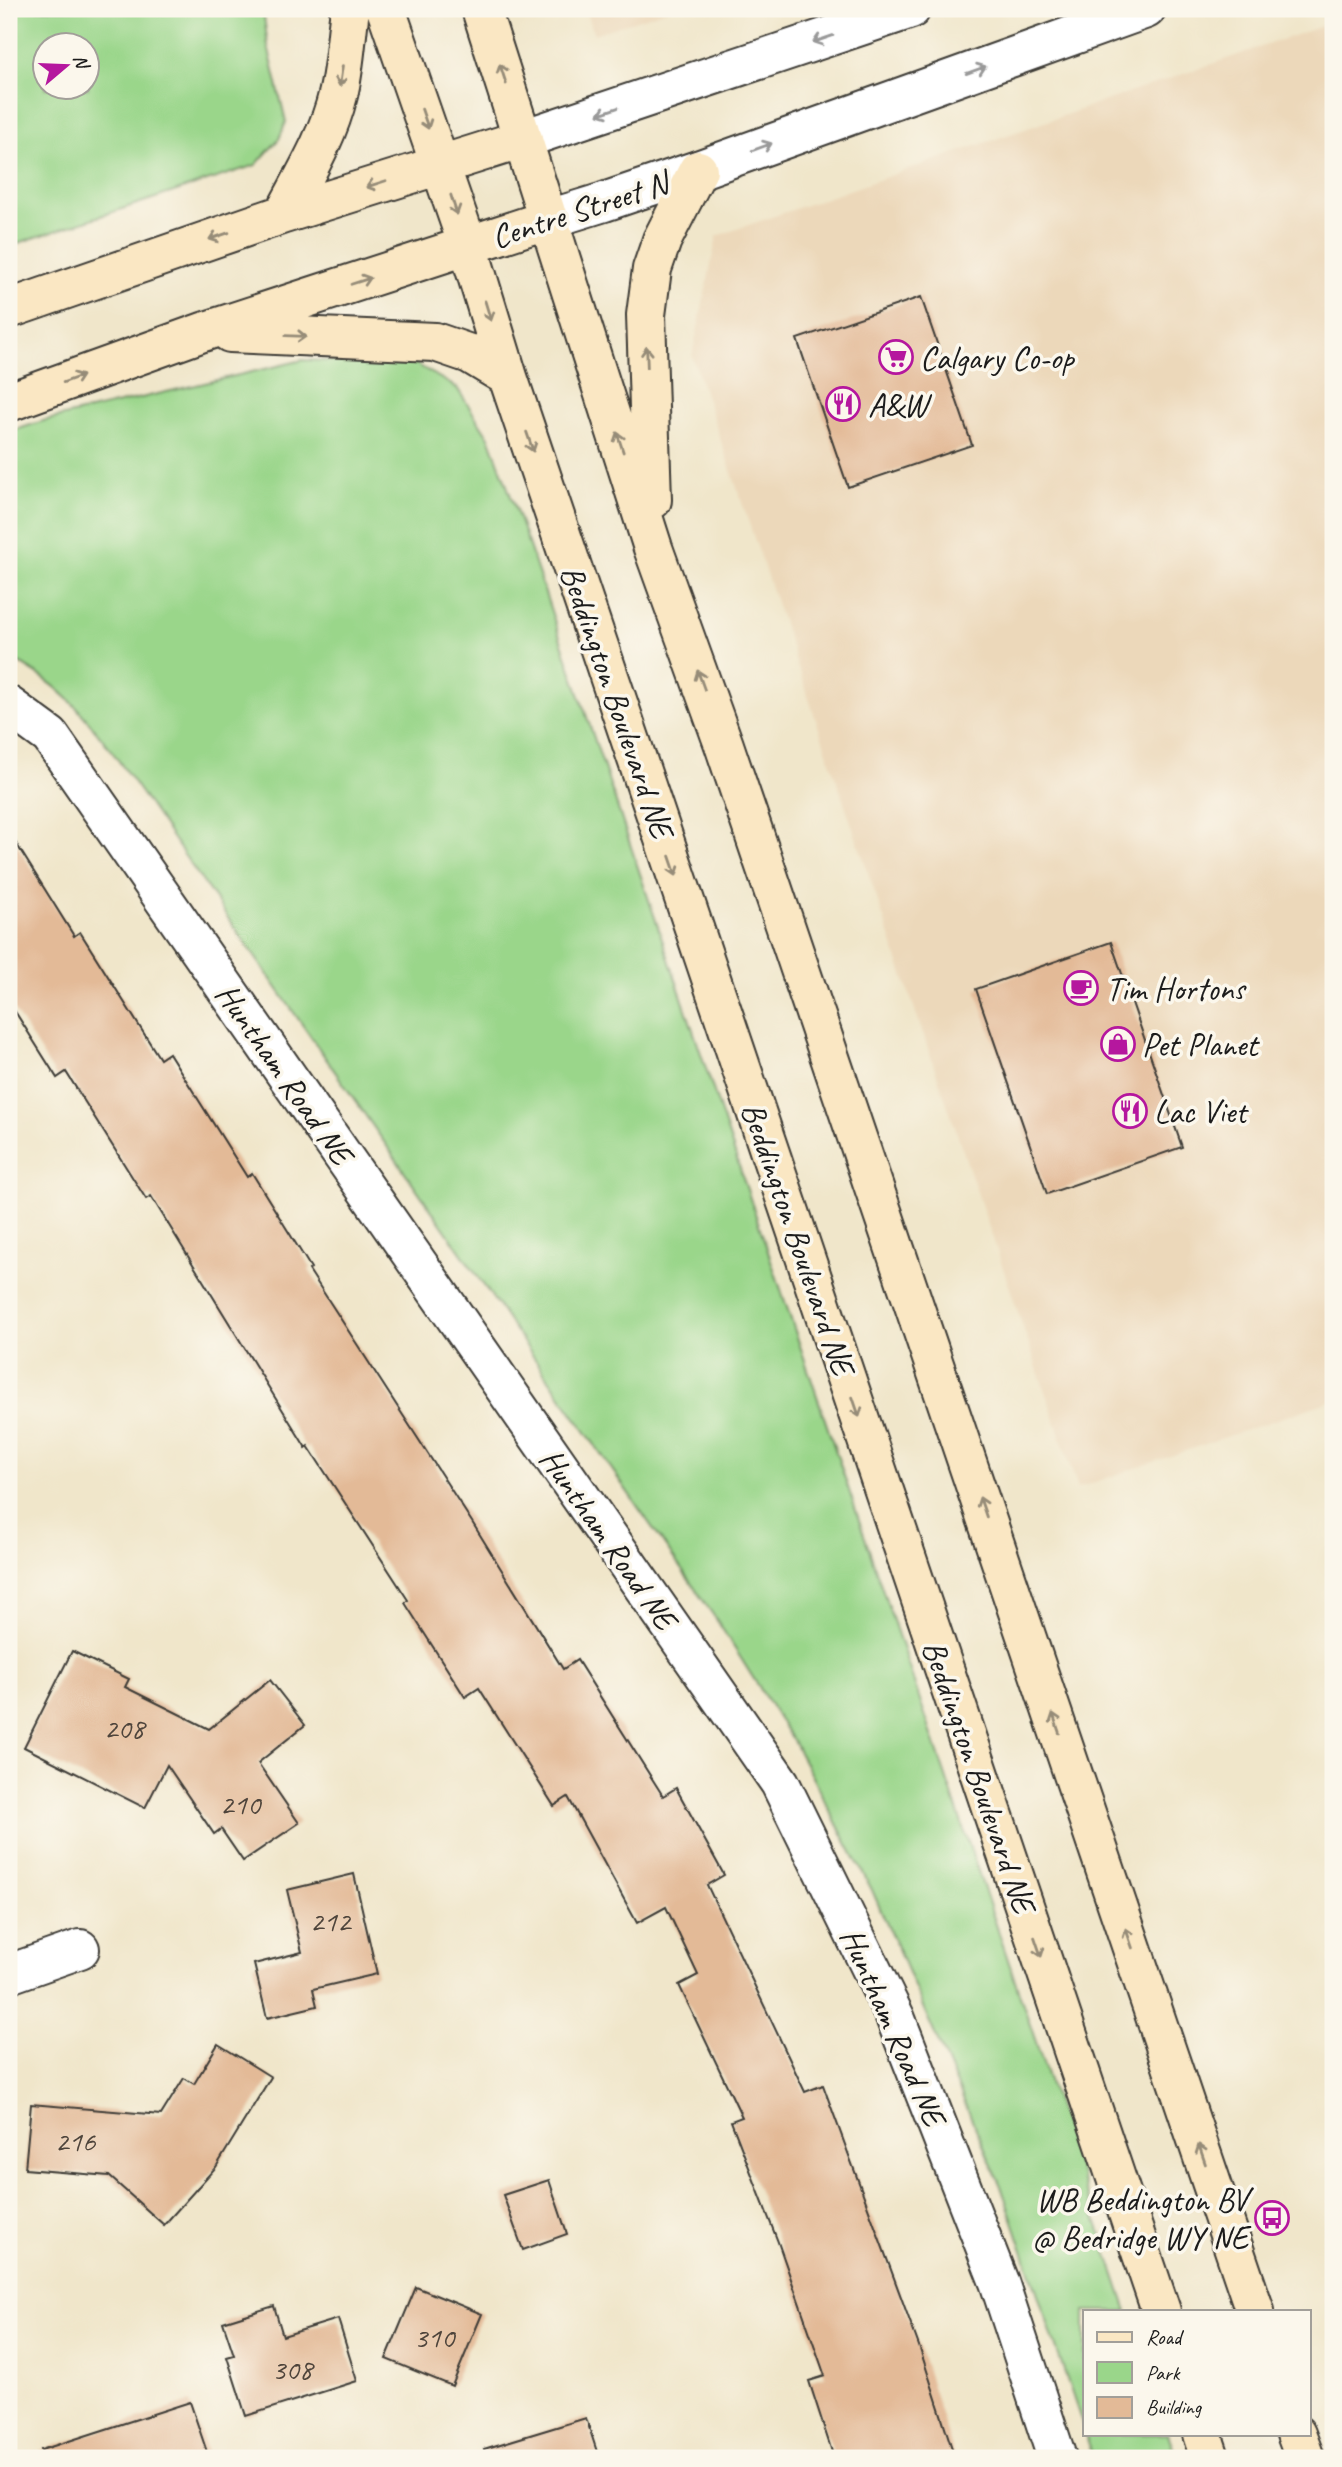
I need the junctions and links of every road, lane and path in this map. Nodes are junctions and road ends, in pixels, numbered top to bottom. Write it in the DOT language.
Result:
graph roads {
  1 [pos="350,9"];
  2 [pos="386,9"];
  3 [pos="481,9"];
  4 [pos="911,9"];
  5 [pos="1146,9"];
  6 [pos="523,139"];
  7 [pos="441,164"];
  8 [pos="698,170"];
  9 [pos="284,214"];
  10 [pos="549,219"];
  11 [pos="468,246"];
  12 [pos="9,309"];
  13 [pos="203,332"];
  14 [pos="508,377"];
  15 [pos="9,402"];
  16 [pos="653,548"];
  17 [pos="9,706"];
  18 [pos="80,1950"];
  19 [pos="9,1974"];
  20 [pos="1161,2310"];
  21 [pos="1255,2310"];
  22 [pos="1203,2436"];
  23 [pos="1297,2436"];
  24 [pos="1057,2458"];
  25 [pos="1210,2458"];
  26 [pos="1305,2458"];
  1 -- 9 [label="main road, one-way"];
  2 -- 7 [label="main road, Beddington Boulevard NE, one-way"];
  6 -- 3 [label="main road, one-way"];
  4 -- 6 [label="street, one-way"];
  8 -- 5 [label="street, Centre Street N, one-way"];
  6 -- 7 [label="main road"];
  6 -- 10 [label="main road"];
  7 -- 9 [label="main road, one-way"];
  7 -- 11 [label="main road, Beddington Boulevard NE, one-way"];
  8 -- 10 [label="street, Centre Street N"];
  16 -- 8 [label="main road, one-way"];
  9 -- 12 [label="main road, one-way"];
  10 -- 11 [label="main road, Centre Street N"];
  16 -- 10 [label="main road, one-way"];
  13 -- 11 [label="main road, Centre Street N, one-way"];
  11 -- 14 [label="main road, Beddington Boulevard NE, one-way"];
  13 -- 14 [label="main road, one-way"];
  15 -- 13 [label="main road, Centre Street N, one-way"];
  14 -- 20 [label="main road, Beddington Boulevard NE, one-way"];
  21 -- 16 [label="main road, one-way"];
  17 -- 24 [label="street, Huntham Road NE"];
  18 -- 19 [label="street"];
  22 -- 25 [label="main road"];
  23 -- 26 [label="main road"];
}
